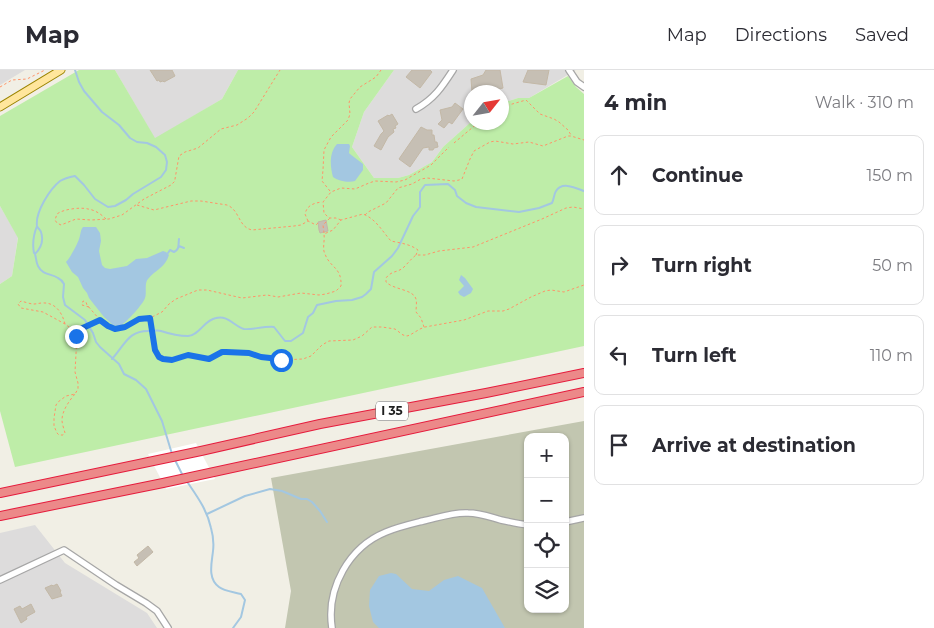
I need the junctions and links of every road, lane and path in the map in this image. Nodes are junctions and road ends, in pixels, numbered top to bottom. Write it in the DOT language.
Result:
graph roads {
  1 [pos="45,70"];
  2 [pos="280,70"];
  3 [pos="382,70"];
  4 [pos="454,70"];
  5 [pos="569,70"];
  6 [pos="58,72"];
  7 [pos="0,87"];
  8 [pos="584,87"];
  9 [pos="509,105"];
  10 [pos="0,107"];
  11 [pos="416,109"];
  12 [pos="470,130"];
  13 [pos="572,136"];
  14 [pos="584,140"];
  15 [pos="454,144"];
  16 [pos="449,148"];
  17 [pos="331,192"];
  18 [pos="323,202"];
  19 [pos="136,205"];
  20 [pos="584,209"];
  21 [pos="365,215"];
  22 [pos="106,218"];
  23 [pos="330,218"];
  24 [pos="342,220"];
  25 [pos="308,221"];
  26 [pos="318,223"];
  27 [pos="324,234"];
  28 [pos="418,250"];
  29 [pos="416,255"];
  30 [pos="423,255"];
  31 [pos="584,285"];
  32 [pos="89,307"];
  33 [pos="150,318"];
  34 [pos="100,320"];
  35 [pos="422,323"];
  36 [pos="65,324"];
  37 [pos="420,328"];
  38 [pos="424,328"];
  39 [pos="74,332"];
  40 [pos="584,373"];
  41 [pos="584,392"];
  42 [pos="74,394"];
  43 [pos="0,493"];
  44 [pos="0,516"];
  45 [pos="584,518"];
  46 [pos="569,521"];
  47 [pos="524,524"];
  48 [pos="0,580"];
  49 [pos="168,628"];
  50 [pos="332,628"];
  1 -- 7 [label="path"];
  2 -- 19 [label="path"];
  3 -- 17 [label="path"];
  4 -- 11 [label="street"];
  5 -- 8 [label="street"];
  6 -- 10 [label="main road"];
  9 -- 13 [label="path"];
  12 -- 15 [label="path"];
  13 -- 14 [label="path"];
  13 -- 21 [label="path"];
  16 -- 17 [label="path"];
  17 -- 18 [label="path"];
  18 -- 23 [label="path"];
  18 -- 25 [label="path"];
  19 -- 22 [label="path"];
  19 -- 25 [label="path"];
  20 -- 30 [label="path"];
  21 -- 24 [label="path"];
  21 -- 28 [label="path"];
  22 -- 22 [label="path"];
  23 -- 24 [label="path"];
  23 -- 27 [label="path"];
  24 -- 27 [label="path"];
  25 -- 26 [label="path"];
  27 -- 33 [label="path"];
  28 -- 29 [label="path"];
  28 -- 30 [label="path"];
  29 -- 30 [label="path"];
  29 -- 35 [label="path"];
  31 -- 38 [label="path"];
  32 -- 34 [label="path"];
  33 -- 34 [label="path"];
  33 -- 37 [label="path"];
  34 -- 39 [label="path"];
  35 -- 37 [label="path"];
  35 -- 38 [label="path"];
  36 -- 36 [label="path"];
  36 -- 39 [label="path"];
  37 -- 38 [label="path"];
  39 -- 42 [label="path"];
  40 -- 43 [label="highway, I 35"];
  41 -- 44 [label="highway, I 35"];
  42 -- 42 [label="path"];
  45 -- 46 [label="street"];
  47 -- 50 [label="street"];
  48 -- 49 [label="street"];
}
